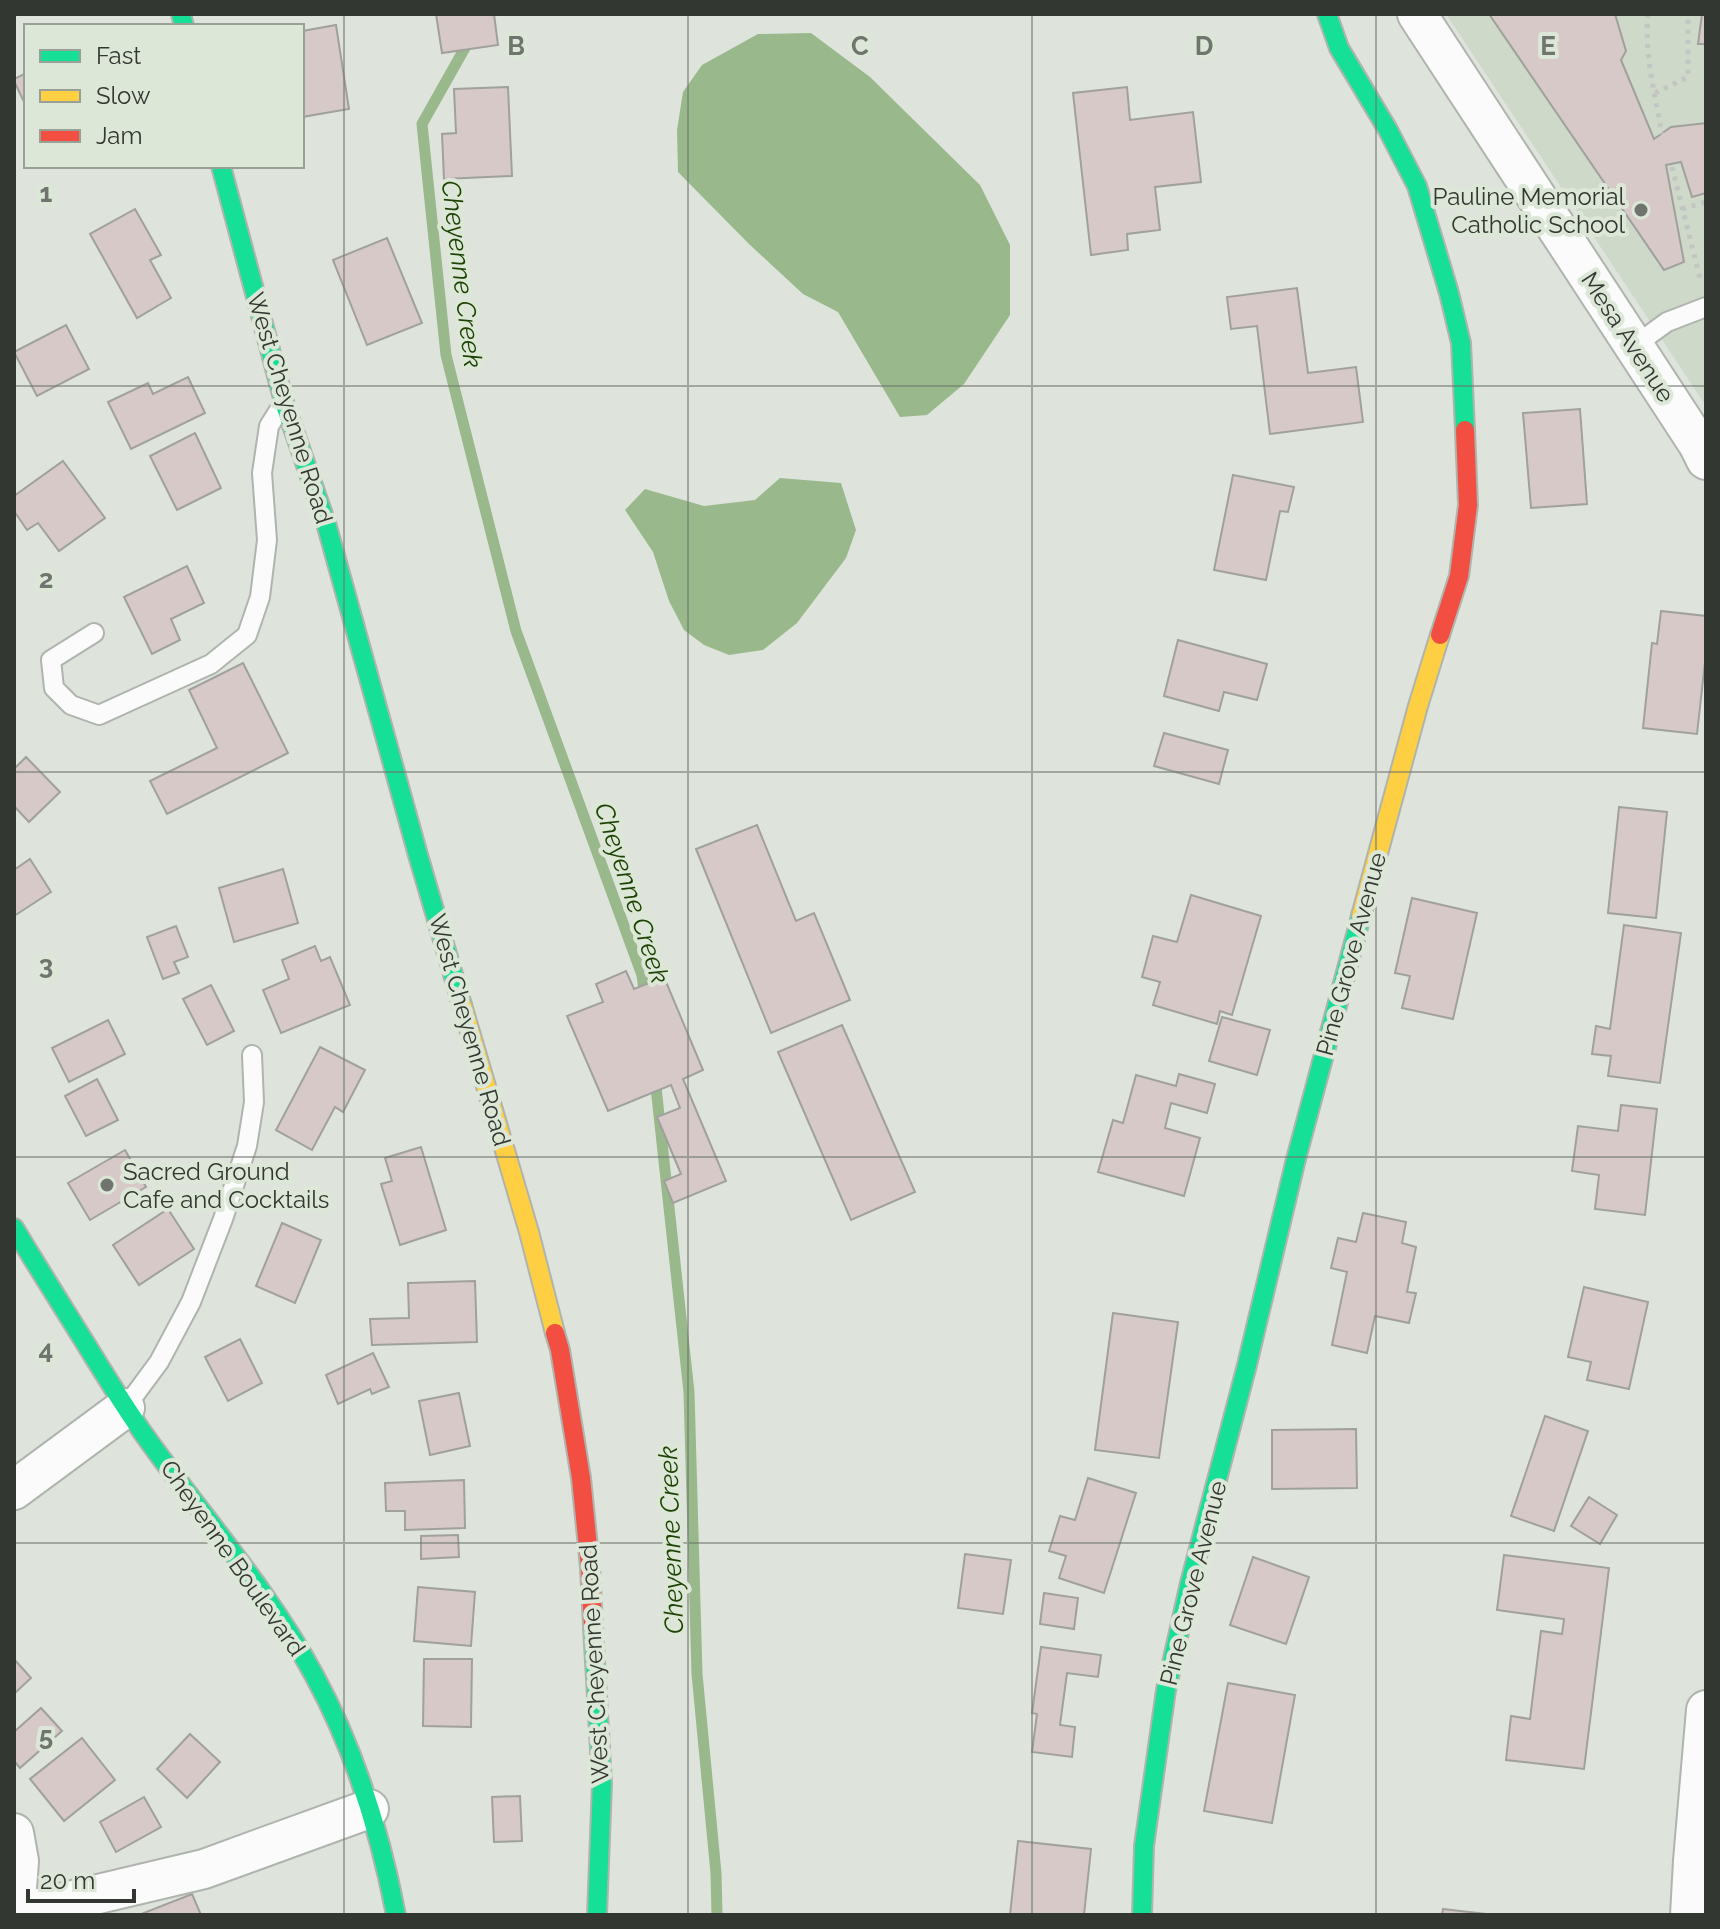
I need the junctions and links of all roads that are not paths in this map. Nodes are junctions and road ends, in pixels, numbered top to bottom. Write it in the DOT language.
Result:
graph roads {
  1 [pos="1327,14"];
  2 [pos="1417,14"];
  3 [pos="222,168"];
  4 [pos="1706,307"];
  5 [pos="1634,346"];
  6 [pos="284,402"];
  7 [pos="1706,460"];
  8 [pos="94,633"];
  9 [pos="252,1055"];
  10 [pos="14,1228"];
  11 [pos="125,1408"];
  12 [pos="14,1490"];
  13 [pos="1706,1710"];
  14 [pos="369,1809"];
  15 [pos="14,1833"];
  16 [pos="15,1915"];
  17 [pos="396,1915"];
  18 [pos="597,1915"];
  19 [pos="1142,1915"];
  20 [pos="1690,1915"];
  1 -- 19 [label="street, Pine Grove Avenue"];
  2 -- 5 [label="street, Mesa Avenue"];
  3 -- 6 [label="street, West Cheyenne Road"];
  4 -- 5 [label="lane"];
  5 -- 7 [label="street, Mesa Avenue"];
  6 -- 8 [label="lane"];
  6 -- 18 [label="street, West Cheyenne Road"];
  9 -- 11 [label="lane"];
  10 -- 11 [label="street, Cheyenne Boulevard"];
  11 -- 12 [label="street"];
  11 -- 14 [label="street, Cheyenne Boulevard"];
  13 -- 20 [label="street"];
  14 -- 16 [label="street"];
  14 -- 17 [label="street, Cheyenne Boulevard"];
  15 -- 16 [label="street"];
}
